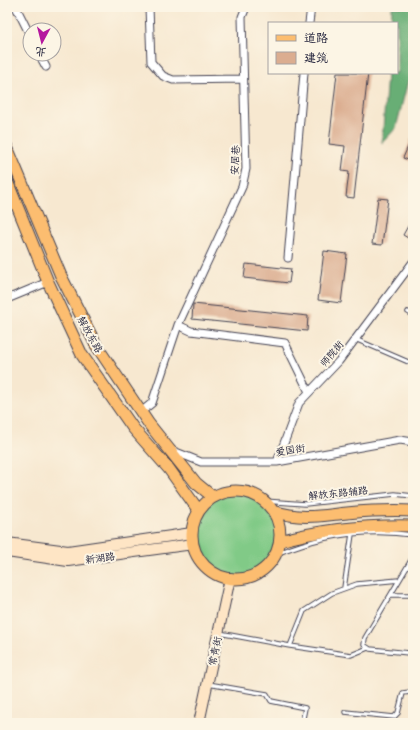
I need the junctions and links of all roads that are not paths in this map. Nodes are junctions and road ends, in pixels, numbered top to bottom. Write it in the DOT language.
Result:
graph roads {
  1 [pos="16,7"];
  2 [pos="149,7"];
  3 [pos="246,7"];
  4 [pos="310,7"];
  5 [pos="24,22"];
  6 [pos="309,22"];
  7 [pos="43,62"];
  8 [pos="46,67"];
  9 [pos="304,74"];
  10 [pos="244,79"];
  11 [pos="7,147"];
  12 [pos="7,181"];
  13 [pos="288,258"];
  14 [pos="413,262"];
  15 [pos="48,282"];
  16 [pos="7,299"];
  17 [pos="408,312"];
  18 [pos="413,315"];
  19 [pos="178,325"];
  20 [pos="355,339"];
  21 [pos="413,364"];
  22 [pos="309,392"];
  23 [pos="141,412"];
  24 [pos="413,442"];
  25 [pos="170,450"];
  26 [pos="277,462"];
  27 [pos="413,496"];
  28 [pos="213,497"];
  29 [pos="264,501"];
  30 [pos="199,511"];
  31 [pos="413,511"];
  32 [pos="273,512"];
  33 [pos="413,526"];
  34 [pos="192,533"];
  35 [pos="352,534"];
  36 [pos="413,536"];
  37 [pos="280,541"];
  38 [pos="7,543"];
  39 [pos="193,544"];
  40 [pos="7,552"];
  41 [pos="276,554"];
  42 [pos="413,557"];
  43 [pos="230,578"];
  44 [pos="400,580"];
  45 [pos="344,588"];
  46 [pos="391,595"];
  47 [pos="413,595"];
  48 [pos="218,633"];
  49 [pos="290,646"];
  50 [pos="413,646"];
  51 [pos="368,648"];
  52 [pos="409,653"];
  53 [pos="413,664"];
  54 [pos="207,683"];
  55 [pos="413,694"];
  56 [pos="345,712"];
  57 [pos="199,723"];
  58 [pos="302,723"];
  1 -- 5 [label="street"];
  2 -- 10 [label="street"];
  3 -- 10 [label="street, 安居巷"];
  4 -- 6 [label="street"];
  7 -- 8 [label="street"];
  9 -- 13 [label="street"];
  10 -- 19 [label="street, 安居巷"];
  11 -- 23 [label="main road, 解放东路"];
  12 -- 15 [label="main road, 解放东路"];
  14 -- 20 [label="street, 师院街"];
  15 -- 16 [label="street"];
  15 -- 30 [label="main road, 解放东路"];
  17 -- 18 [label="lane"];
  19 -- 22 [label="street"];
  19 -- 23 [label="street, 安居巷"];
  20 -- 21 [label="lane"];
  20 -- 22 [label="street, 师院街"];
  22 -- 26 [label="street, 师院街"];
  23 -- 25 [label="main road, 解放东路"];
  24 -- 26 [label="street, 爱国街"];
  25 -- 26 [label="street, 爱国街"];
  25 -- 28 [label="main road, 解放东路"];
  27 -- 29 [label="lane, 解放东路辅路"];
  28 -- 29 [label="main road"];
  28 -- 30 [label="main road"];
  29 -- 32 [label="main road"];
  30 -- 34 [label="main road"];
  31 -- 32 [label="main road"];
  32 -- 37 [label="main road"];
  33 -- 37 [label="main road"];
  34 -- 38 [label="main road, 新湖路"];
  34 -- 39 [label="main road"];
  35 -- 36 [label="lane"];
  35 -- 41 [label="lane"];
  35 -- 45 [label="lane"];
  37 -- 41 [label="main road"];
  39 -- 40 [label="main road, 新湖路"];
  39 -- 43 [label="main road"];
  41 -- 43 [label="main road"];
  42 -- 44 [label="lane"];
  43 -- 48 [label="main road, 常青街"];
  44 -- 45 [label="lane"];
  44 -- 46 [label="lane"];
  45 -- 49 [label="lane"];
  46 -- 47 [label="lane"];
  46 -- 51 [label="lane"];
  48 -- 49 [label="lane"];
  48 -- 54 [label="main road, 常青街"];
  49 -- 51 [label="lane"];
  50 -- 52 [label="lane"];
  51 -- 52 [label="lane"];
  52 -- 53 [label="lane"];
  54 -- 57 [label="main road, 常青街"];
  54 -- 58 [label="lane"];
  55 -- 56 [label="lane"];
}
